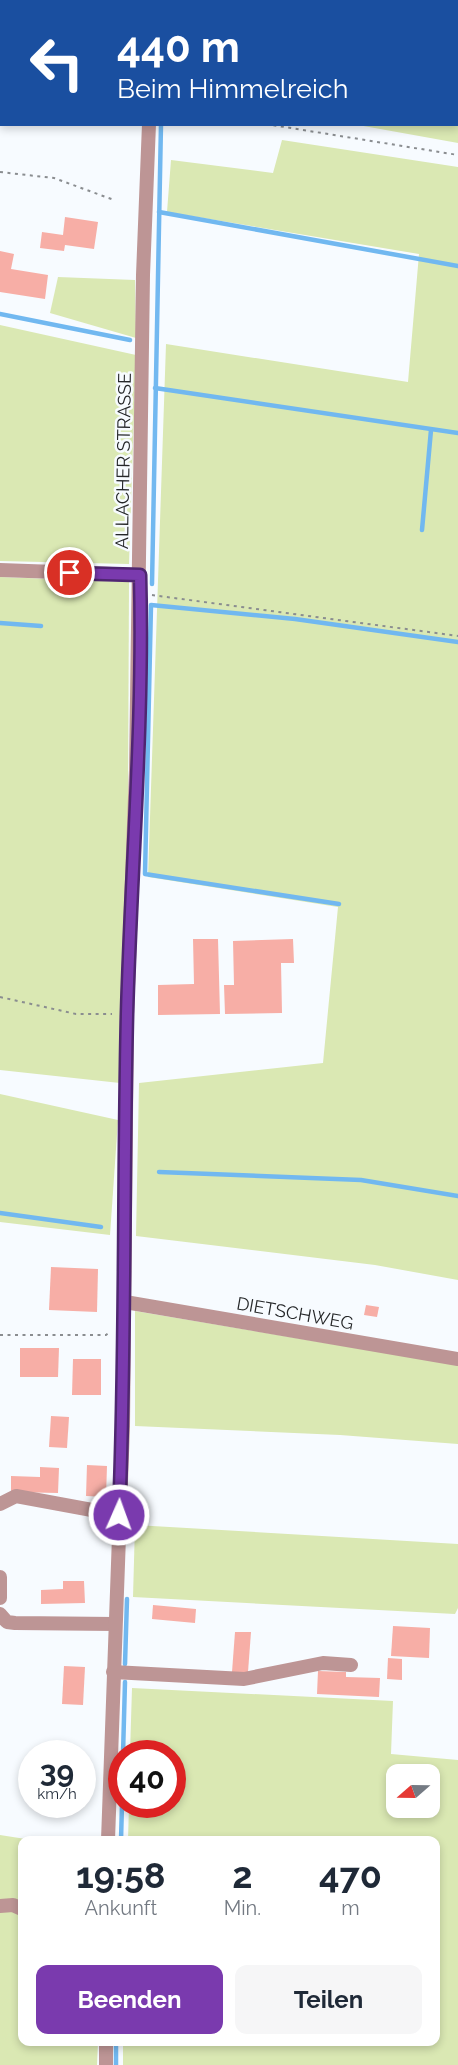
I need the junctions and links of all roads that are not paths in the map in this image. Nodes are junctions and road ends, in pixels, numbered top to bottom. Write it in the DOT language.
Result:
graph roads {
  1 [pos="149,126"];
  2 [pos="0,570"];
  3 [pos="140,575"];
  4 [pos="125,1302"];
  5 [pos="458,1359"];
  6 [pos="0,1504"];
  7 [pos="119,1515"];
  8 [pos="0,1577"];
  9 [pos="0,1598"];
  10 [pos="0,1614"];
  11 [pos="115,1624"];
  12 [pos="351,1665"];
  13 [pos="113,1672"];
  14 [pos="108,1836"];
  15 [pos="0,1906"];
  16 [pos="18,1907"];
  17 [pos="106,2046"];
  18 [pos="106,2065"];
  1 -- 3 [label="street, ALLACHER STRASSE"];
  2 -- 3 [label="street"];
  3 -- 4 [label="street, ALLACHER STRASSE"];
  4 -- 5 [label="street, DIETSCHWEG"];
  4 -- 7 [label="street, ALLACHER STRASSE"];
  6 -- 7 [label="street"];
  7 -- 11 [label="street, ALLACHER STRASSE"];
  8 -- 9 [label="street"];
  10 -- 11 [label="street"];
  11 -- 13 [label="street, ALLACHER STRASSE"];
  12 -- 13 [label="street"];
  13 -- 14 [label="street, ALLACHER STRASSE"];
  15 -- 16 [label="street"];
  17 -- 18 [label="street"];
}
